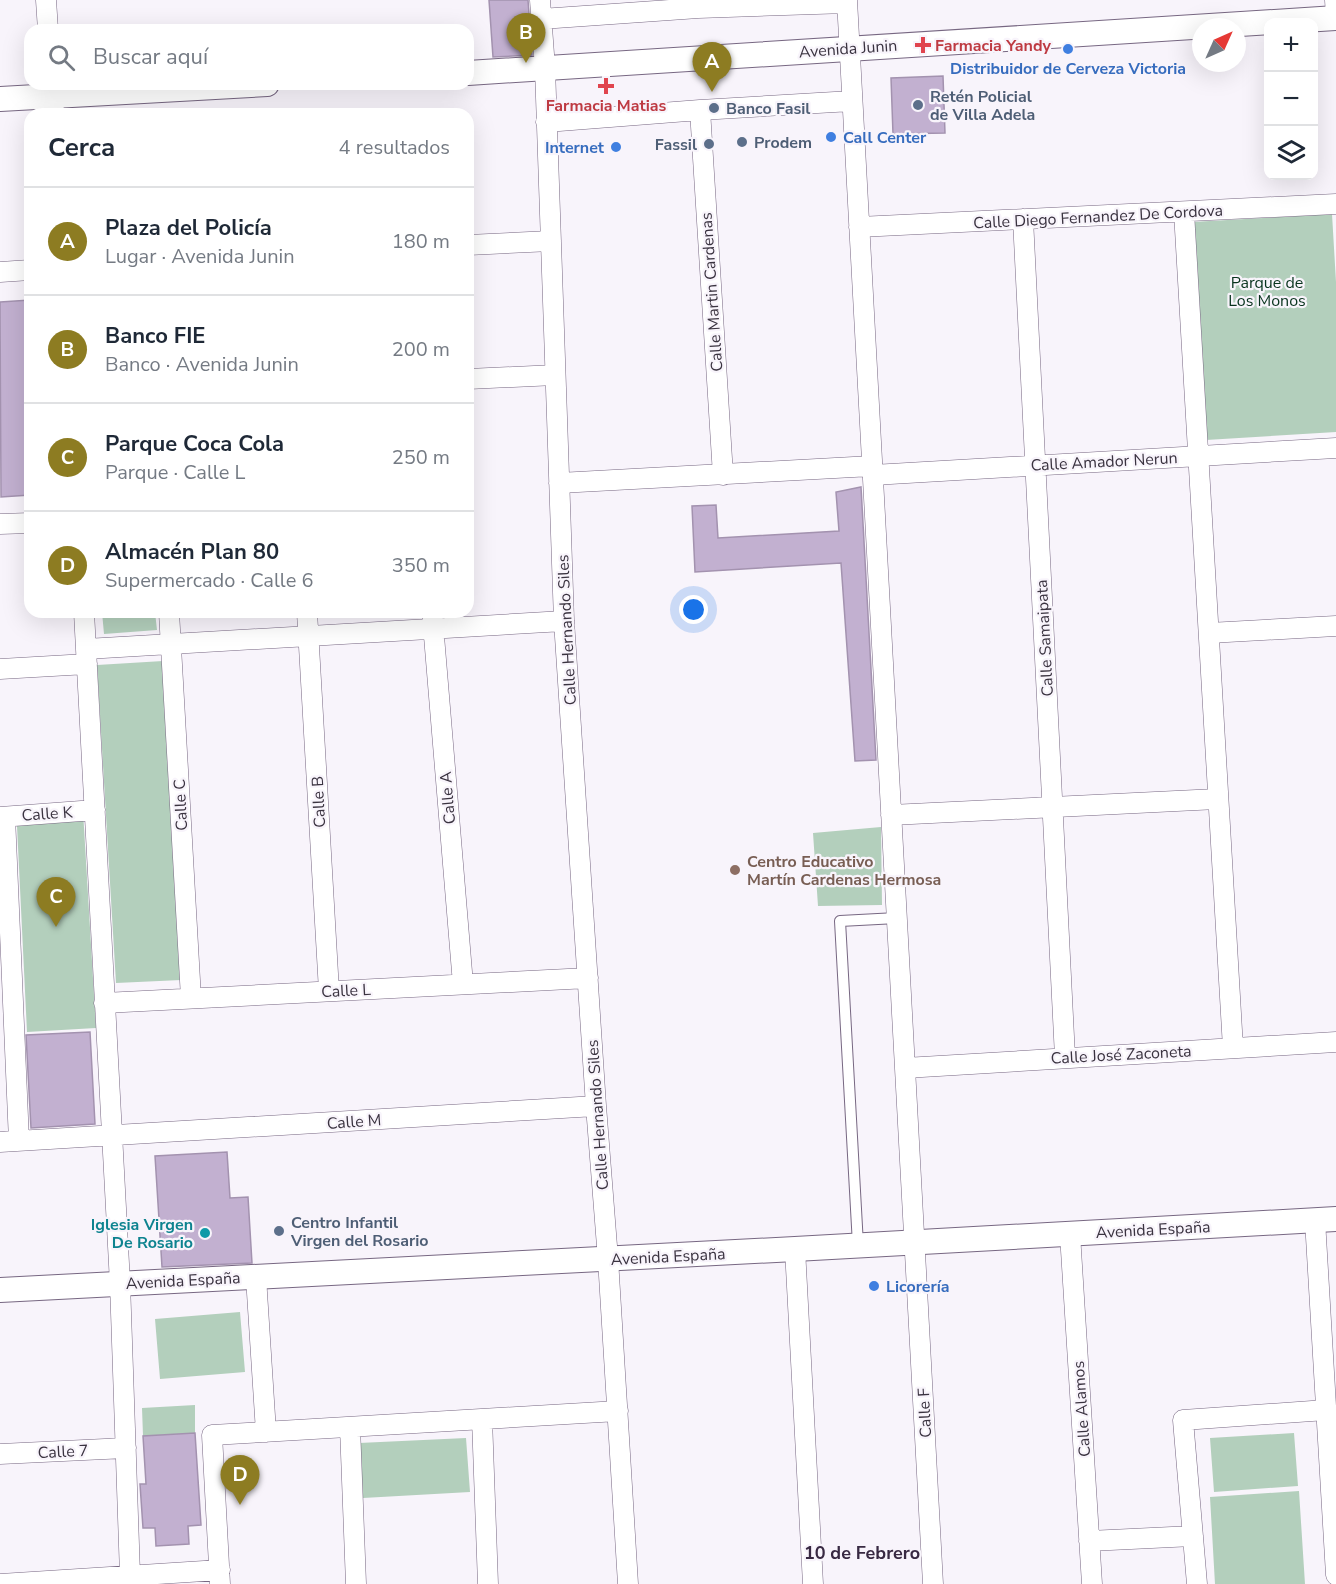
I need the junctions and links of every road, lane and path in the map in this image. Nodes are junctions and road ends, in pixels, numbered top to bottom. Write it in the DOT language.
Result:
graph roads {
  1 [pos="46,0"];
  2 [pos="1335,0"];
  3 [pos="847,1"];
  4 [pos="697,4"];
  5 [pos="541,9"];
  6 [pos="1336,16"];
  7 [pos="48,24"];
  8 [pos="849,48"];
  9 [pos="544,69"];
  10 [pos="474,73"];
  11 [pos="175,90"];
  12 [pos="53,98"];
  13 [pos="0,99"];
  14 [pos="852,101"];
  15 [pos="700,110"];
  16 [pos="546,122"];
  17 [pos="1336,204"];
  18 [pos="1184,212"];
  19 [pos="1023,219"];
  20 [pos="859,227"];
  21 [pos="551,241"];
  22 [pos="474,245"];
  23 [pos="24,270"];
  24 [pos="0,272"];
  25 [pos="555,375"];
  26 [pos="474,379"];
  27 [pos="1336,448"];
  28 [pos="1198,456"];
  29 [pos="1035,465"];
  30 [pos="873,470"];
  31 [pos="723,475"];
  32 [pos="559,483"];
  33 [pos="24,523"];
  34 [pos="0,524"];
  35 [pos="84,618"];
  36 [pos="169,618"];
  37 [pos="308,618"];
  38 [pos="433,620"];
  39 [pos="564,621"];
  40 [pos="1336,626"];
  41 [pos="1209,633"];
  42 [pos="309,636"];
  43 [pos="171,644"];
  44 [pos="86,657"];
  45 [pos="0,669"];
  46 [pos="1217,799"];
  47 [pos="1053,807"];
  48 [pos="95,810"];
  49 [pos="891,815"];
  50 [pos="3,817"];
  51 [pos="897,918"];
  52 [pos="588,978"];
  53 [pos="463,984"];
  54 [pos="329,991"];
  55 [pos="191,998"];
  56 [pos="104,1003"];
  57 [pos="1336,1042"];
  58 [pos="1233,1048"];
  59 [pos="1065,1057"];
  60 [pos="905,1068"];
  61 [pos="596,1106"];
  62 [pos="112,1136"];
  63 [pos="10,1142"];
  64 [pos="1326,1219"];
  65 [pos="1070,1234"];
  66 [pos="915,1242"];
  67 [pos="858,1245"];
  68 [pos="795,1249"];
  69 [pos="608,1259"];
  70 [pos="256,1277"];
  71 [pos="120,1283"];
  72 [pos="0,1290"];
  73 [pos="1326,1410"];
  74 [pos="618,1411"];
  75 [pos="482,1419"];
  76 [pos="350,1427"];
  77 [pos="266,1431"];
  78 [pos="126,1448"];
  79 [pos="0,1454"];
  80 [pos="1334,1499"];
  81 [pos="1193,1536"];
  82 [pos="1089,1541"];
  83 [pos="1336,1570"];
  84 [pos="130,1575"];
  85 [pos="1336,1575"];
  86 [pos="220,1577"];
  87 [pos="60,1582"];
  88 [pos="0,1584"];
  89 [pos="356,1584"];
  90 [pos="488,1584"];
  91 [pos="628,1584"];
  92 [pos="813,1584"];
  93 [pos="933,1584"];
  94 [pos="1092,1584"];
  95 [pos="1197,1584"];
  1 -- 7 [label="street"];
  2 -- 6 [label="street"];
  3 -- 4 [label="street"];
  3 -- 8 [label="street, Calle F"];
  4 -- 5 [label="street"];
  5 -- 9 [label="street, Calle Hernando Siles"];
  6 -- 8 [label="street, Avenida Junin"];
  8 -- 9 [label="street, Avenida Junin"];
  8 -- 14 [label="street, Calle F"];
  9 -- 10 [label="street, Avenida Junin"];
  9 -- 16 [label="street, Calle Hernando Siles"];
  11 -- 12 [label="street"];
  12 -- 13 [label="street"];
  14 -- 15 [label="street"];
  14 -- 20 [label="street, Calle F"];
  15 -- 16 [label="street"];
  15 -- 31 [label="street, Calle Martin Cardenas"];
  16 -- 21 [label="street, Calle Hernando Siles"];
  17 -- 18 [label="street, Calle Diego Fernandez De Cordova"];
  18 -- 19 [label="street, Calle Diego Fernandez De Cordova"];
  18 -- 28 [label="street"];
  19 -- 20 [label="street, Calle Diego Fernandez De Cordova"];
  19 -- 29 [label="street, Calle Samaipata"];
  20 -- 30 [label="street, Calle F"];
  21 -- 22 [label="street"];
  21 -- 25 [label="street, Calle Hernando Siles"];
  23 -- 24 [label="street"];
  25 -- 26 [label="street"];
  25 -- 32 [label="street, Calle Hernando Siles"];
  27 -- 28 [label="street, Calle Amador Nerun"];
  28 -- 29 [label="street, Calle Amador Nerun"];
  28 -- 41 [label="street"];
  29 -- 30 [label="street, Calle Amador Nerun"];
  29 -- 47 [label="street, Calle Samaipata"];
  30 -- 31 [label="street, Calle Amador Nerun"];
  30 -- 49 [label="street, Calle F"];
  31 -- 32 [label="street, Calle Amador Nerun"];
  32 -- 39 [label="street, Calle Hernando Siles"];
  33 -- 34 [label="street"];
  35 -- 44 [label="street"];
  36 -- 43 [label="street, Calle C"];
  37 -- 42 [label="street, Calle B"];
  38 -- 39 [label="street"];
  38 -- 42 [label="street"];
  38 -- 53 [label="street, Calle A"];
  39 -- 52 [label="street, Calle Hernando Siles"];
  40 -- 41 [label="street"];
  41 -- 46 [label="street"];
  42 -- 43 [label="street"];
  42 -- 54 [label="street, Calle B"];
  43 -- 44 [label="street"];
  43 -- 55 [label="street, Calle C"];
  44 -- 45 [label="street"];
  44 -- 48 [label="street"];
  46 -- 47 [label="street"];
  46 -- 58 [label="street"];
  47 -- 49 [label="street"];
  47 -- 59 [label="street, Calle Samaipata"];
  48 -- 50 [label="street, Calle K"];
  48 -- 56 [label="street"];
  49 -- 51 [label="street, Calle F"];
  50 -- 63 [label="street"];
  51 -- 60 [label="street, Calle F"];
  51 -- 67 [label="lane"];
  52 -- 53 [label="street, Calle L"];
  52 -- 61 [label="street, Calle Hernando Siles"];
  53 -- 54 [label="street, Calle L"];
  54 -- 55 [label="street, Calle L"];
  55 -- 56 [label="street, Calle L"];
  56 -- 62 [label="street"];
  57 -- 58 [label="street, Calle José Zaconeta"];
  58 -- 59 [label="street, Calle José Zaconeta"];
  59 -- 60 [label="street, Calle José Zaconeta"];
  60 -- 66 [label="street, Calle F"];
  61 -- 62 [label="street, Calle M"];
  61 -- 69 [label="street, Calle Hernando Siles"];
  62 -- 63 [label="street, Calle M"];
  62 -- 71 [label="street"];
  64 -- 65 [label="street, Avenida España"];
  64 -- 73 [label="street"];
  65 -- 66 [label="street, Avenida España"];
  65 -- 82 [label="street, Calle Alamos"];
  66 -- 67 [label="street, Avenida España"];
  66 -- 93 [label="street, Calle F"];
  67 -- 68 [label="street, Avenida España"];
  68 -- 69 [label="street, Avenida España"];
  68 -- 92 [label="street"];
  69 -- 70 [label="street, Avenida España"];
  69 -- 74 [label="street, Calle Hernando Siles"];
  70 -- 71 [label="street, Avenida España"];
  70 -- 77 [label="street"];
  71 -- 72 [label="street, Avenida España"];
  71 -- 78 [label="street"];
  73 -- 80 [label="street"];
  73 -- 81 [label="street"];
  74 -- 75 [label="street"];
  74 -- 91 [label="street, Calle Hernando Siles"];
  75 -- 76 [label="street"];
  75 -- 90 [label="street"];
  76 -- 77 [label="street"];
  76 -- 89 [label="street"];
  77 -- 86 [label="street"];
  78 -- 79 [label="street, Calle 7"];
  78 -- 84 [label="street"];
  80 -- 83 [label="street"];
  81 -- 82 [label="street"];
  81 -- 95 [label="street"];
  82 -- 94 [label="street, Calle Alamos"];
  83 -- 85 [label="street"];
  84 -- 86 [label="street"];
  84 -- 87 [label="street"];
  87 -- 88 [label="street"];
}
